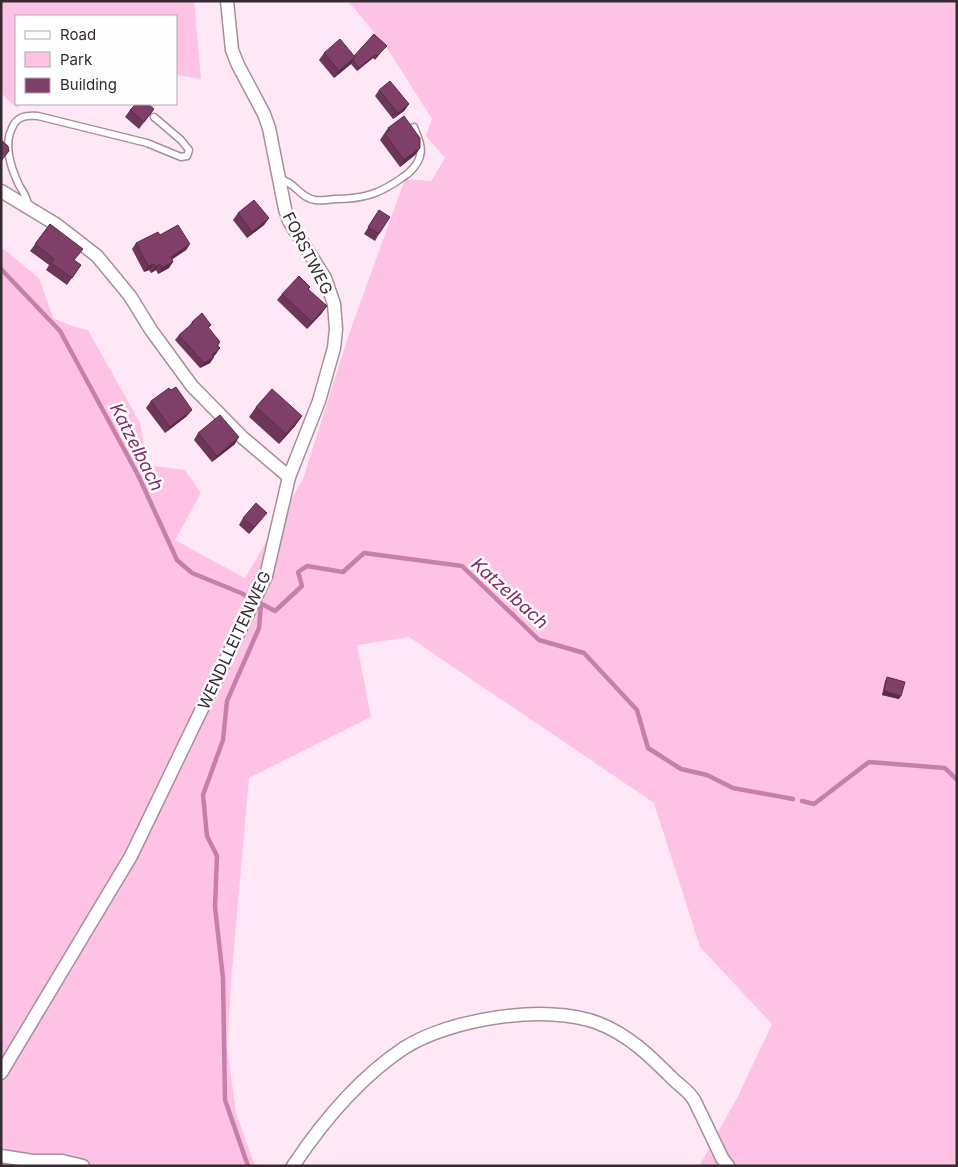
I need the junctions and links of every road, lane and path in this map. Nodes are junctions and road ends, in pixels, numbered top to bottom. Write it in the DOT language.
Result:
graph roads {
  1 [pos="227,1"];
  2 [pos="154,117"];
  3 [pos="414,126"];
  4 [pos="279,179"];
  5 [pos="1,191"];
  6 [pos="28,207"];
  7 [pos="288,477"];
  8 [pos="1,1073"];
  9 [pos="1,1156"];
  10 [pos="34,1163"];
  11 [pos="83,1166"];
  12 [pos="293,1166"];
  13 [pos="728,1166"];
  1 -- 4 [label="street, FORSTWEG"];
  2 -- 6 [label="lane"];
  3 -- 4 [label="lane"];
  4 -- 7 [label="street, FORSTWEG"];
  5 -- 6 [label="street"];
  6 -- 7 [label="street"];
  7 -- 8 [label="street, WENDLLEITENWEG"];
  9 -- 10 [label="street"];
  10 -- 11 [label="street"];
  12 -- 13 [label="street"];
}
